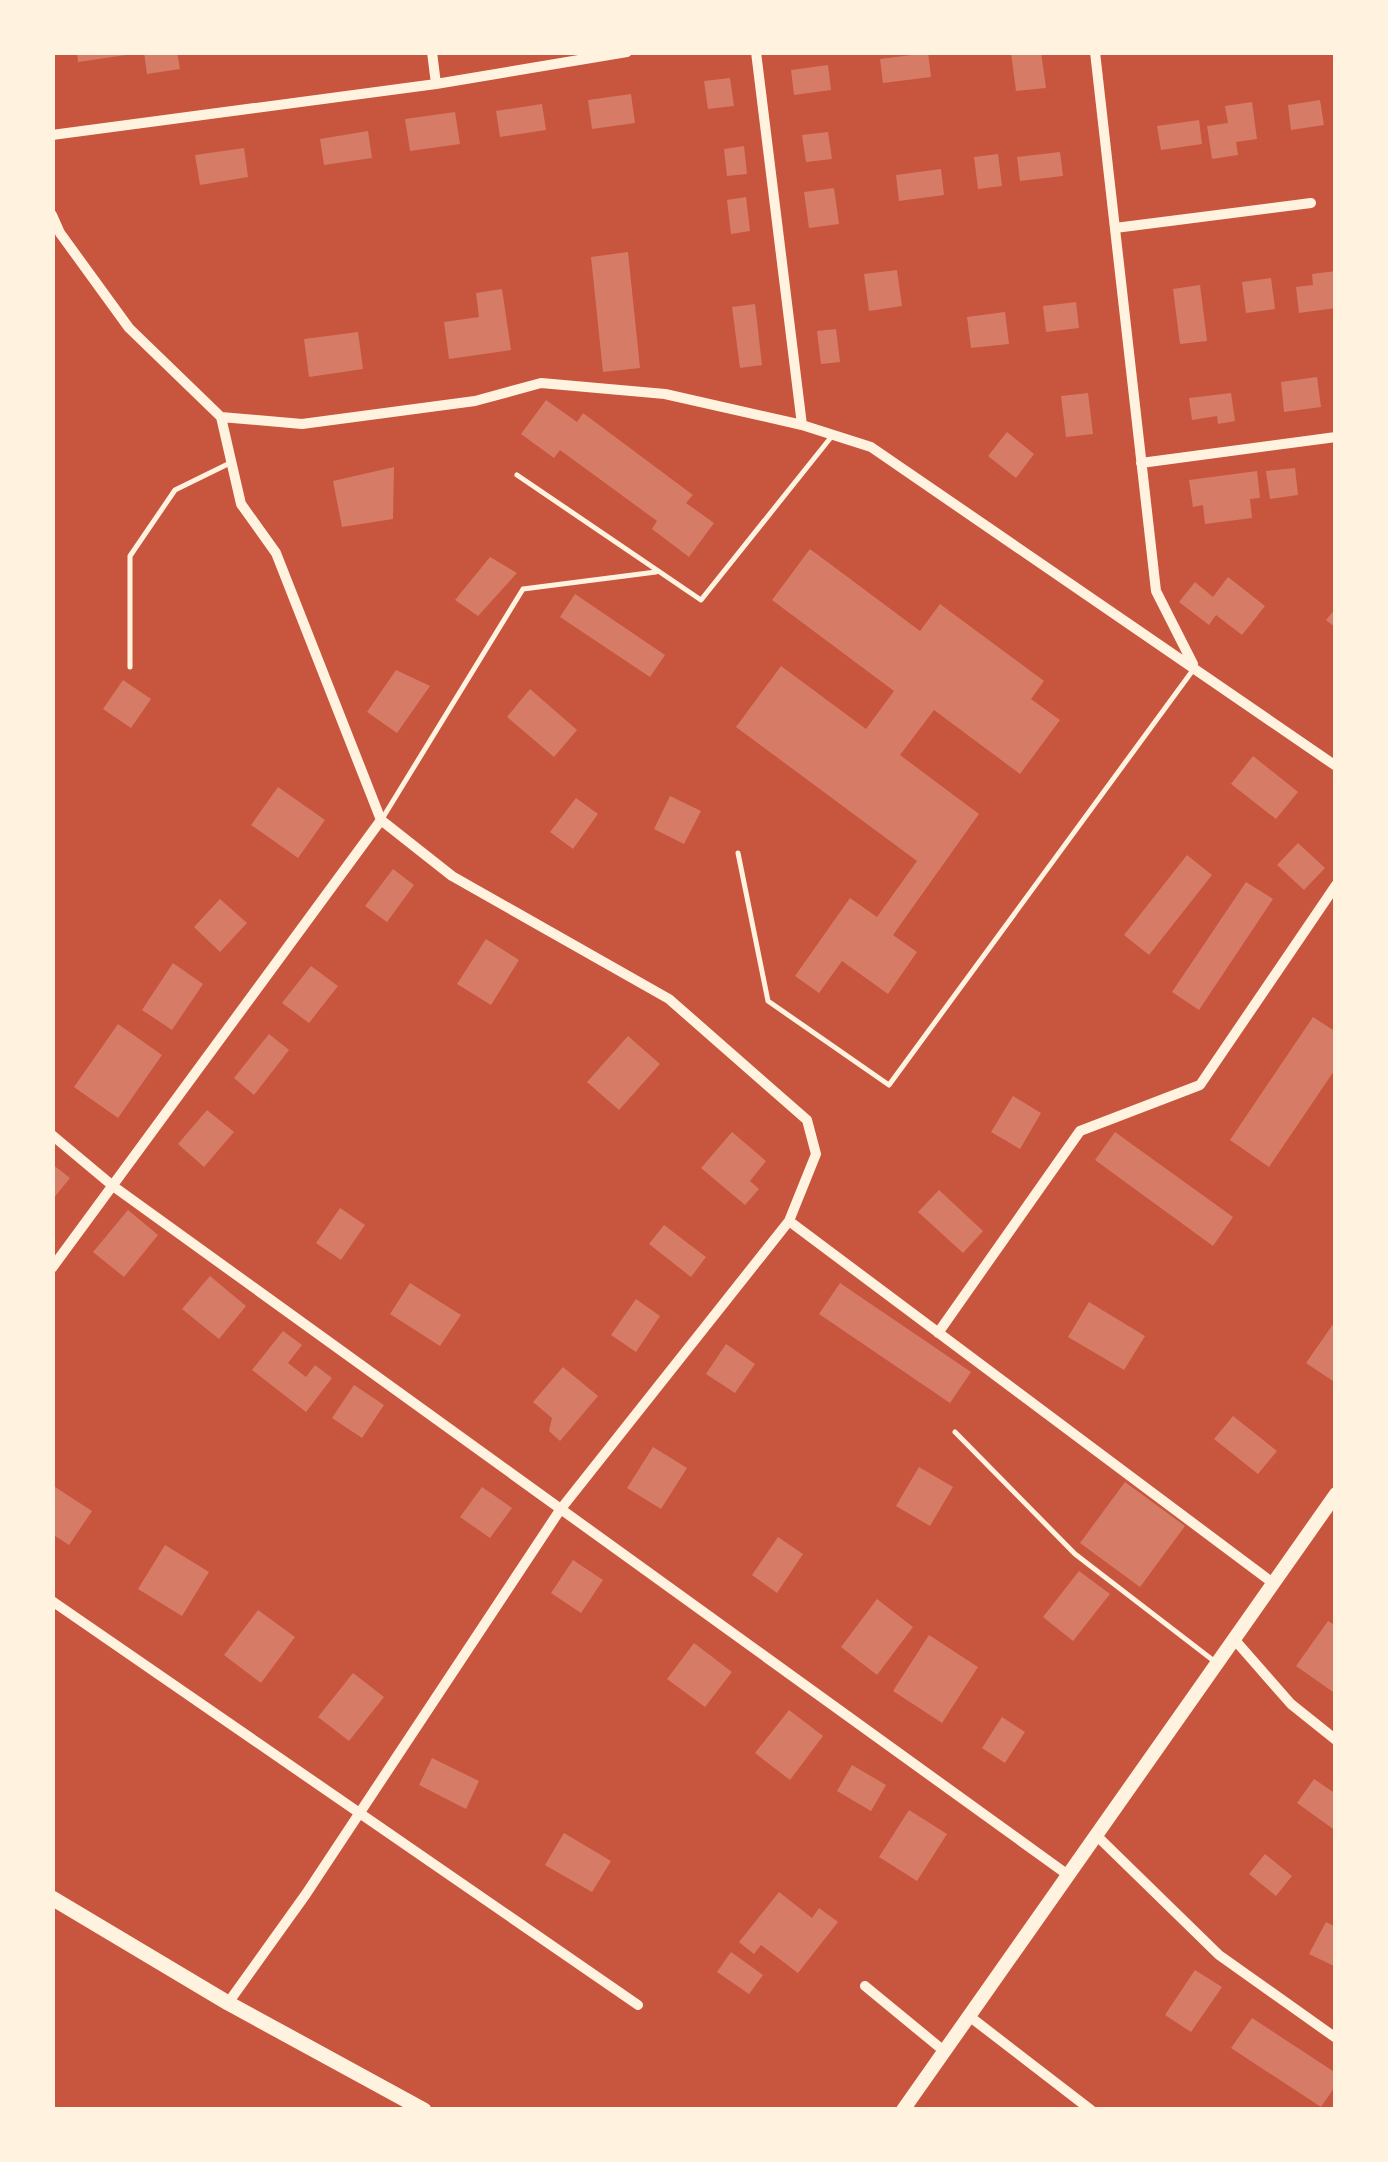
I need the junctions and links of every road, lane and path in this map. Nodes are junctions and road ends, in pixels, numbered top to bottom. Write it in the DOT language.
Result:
graph roads {
  1 [pos="432,52"];
  2 [pos="627,52"];
  3 [pos="756,52"];
  4 [pos="1096,52"];
  5 [pos="436,84"];
  6 [pos="52,135"];
  7 [pos="1311,203"];
  8 [pos="52,215"];
  9 [pos="1115,228"];
  10 [pos="221,417"];
  11 [pos="802,425"];
  12 [pos="833,435"];
  13 [pos="1336,438"];
  14 [pos="1141,462"];
  15 [pos="231,463"];
  16 [pos="517,475"];
  17 [pos="659,572"];
  18 [pos="130,667"];
  19 [pos="1195,667"];
  20 [pos="1336,766"];
  21 [pos="381,820"];
  22 [pos="738,854"];
  23 [pos="1336,885"];
  24 [pos="52,1135"];
  25 [pos="113,1186"];
  26 [pos="789,1221"];
  27 [pos="52,1268"];
  28 [pos="938,1332"];
  29 [pos="955,1432"];
  30 [pos="1336,1494"];
  31 [pos="560,1510"];
  32 [pos="1274,1583"];
  33 [pos="52,1601"];
  34 [pos="1234,1640"];
  35 [pos="1217,1663"];
  36 [pos="1336,1740"];
  37 [pos="359,1811"];
  38 [pos="1096,1835"];
  39 [pos="1068,1875"];
  40 [pos="52,1898"];
  41 [pos="865,1986"];
  42 [pos="228,2003"];
  43 [pos="638,2005"];
  44 [pos="969,2016"];
  45 [pos="1336,2038"];
  46 [pos="944,2052"];
  47 [pos="424,2110"];
  48 [pos="903,2110"];
  49 [pos="1091,2110"];
  1 -- 5 [label="street"];
  2 -- 5 [label="street"];
  3 -- 11 [label="street"];
  4 -- 9 [label="street"];
  5 -- 6 [label="street"];
  7 -- 9 [label="street"];
  8 -- 10 [label="street"];
  9 -- 14 [label="street"];
  10 -- 11 [label="street"];
  10 -- 15 [label="street"];
  11 -- 12 [label="street"];
  12 -- 17 [label="lane"];
  12 -- 19 [label="street"];
  13 -- 14 [label="street"];
  14 -- 19 [label="street"];
  15 -- 18 [label="lane"];
  15 -- 21 [label="street"];
  16 -- 17 [label="lane"];
  17 -- 21 [label="lane"];
  19 -- 20 [label="street"];
  19 -- 22 [label="lane"];
  21 -- 25 [label="street"];
  21 -- 26 [label="street"];
  23 -- 28 [label="street"];
  24 -- 25 [label="street"];
  25 -- 27 [label="street"];
  25 -- 31 [label="street"];
  26 -- 28 [label="street"];
  26 -- 31 [label="street"];
  28 -- 32 [label="street"];
  29 -- 35 [label="lane"];
  30 -- 32 [label="main road"];
  31 -- 37 [label="street"];
  31 -- 39 [label="street"];
  32 -- 34 [label="main road"];
  33 -- 37 [label="street"];
  34 -- 35 [label="main road"];
  34 -- 36 [label="street"];
  35 -- 38 [label="main road"];
  37 -- 42 [label="street"];
  37 -- 43 [label="street"];
  38 -- 39 [label="main road"];
  38 -- 45 [label="street"];
  39 -- 44 [label="main road"];
  40 -- 42 [label="main road"];
  41 -- 46 [label="street"];
  42 -- 47 [label="main road"];
  44 -- 46 [label="main road"];
  44 -- 49 [label="street"];
  46 -- 48 [label="main road"];
}
